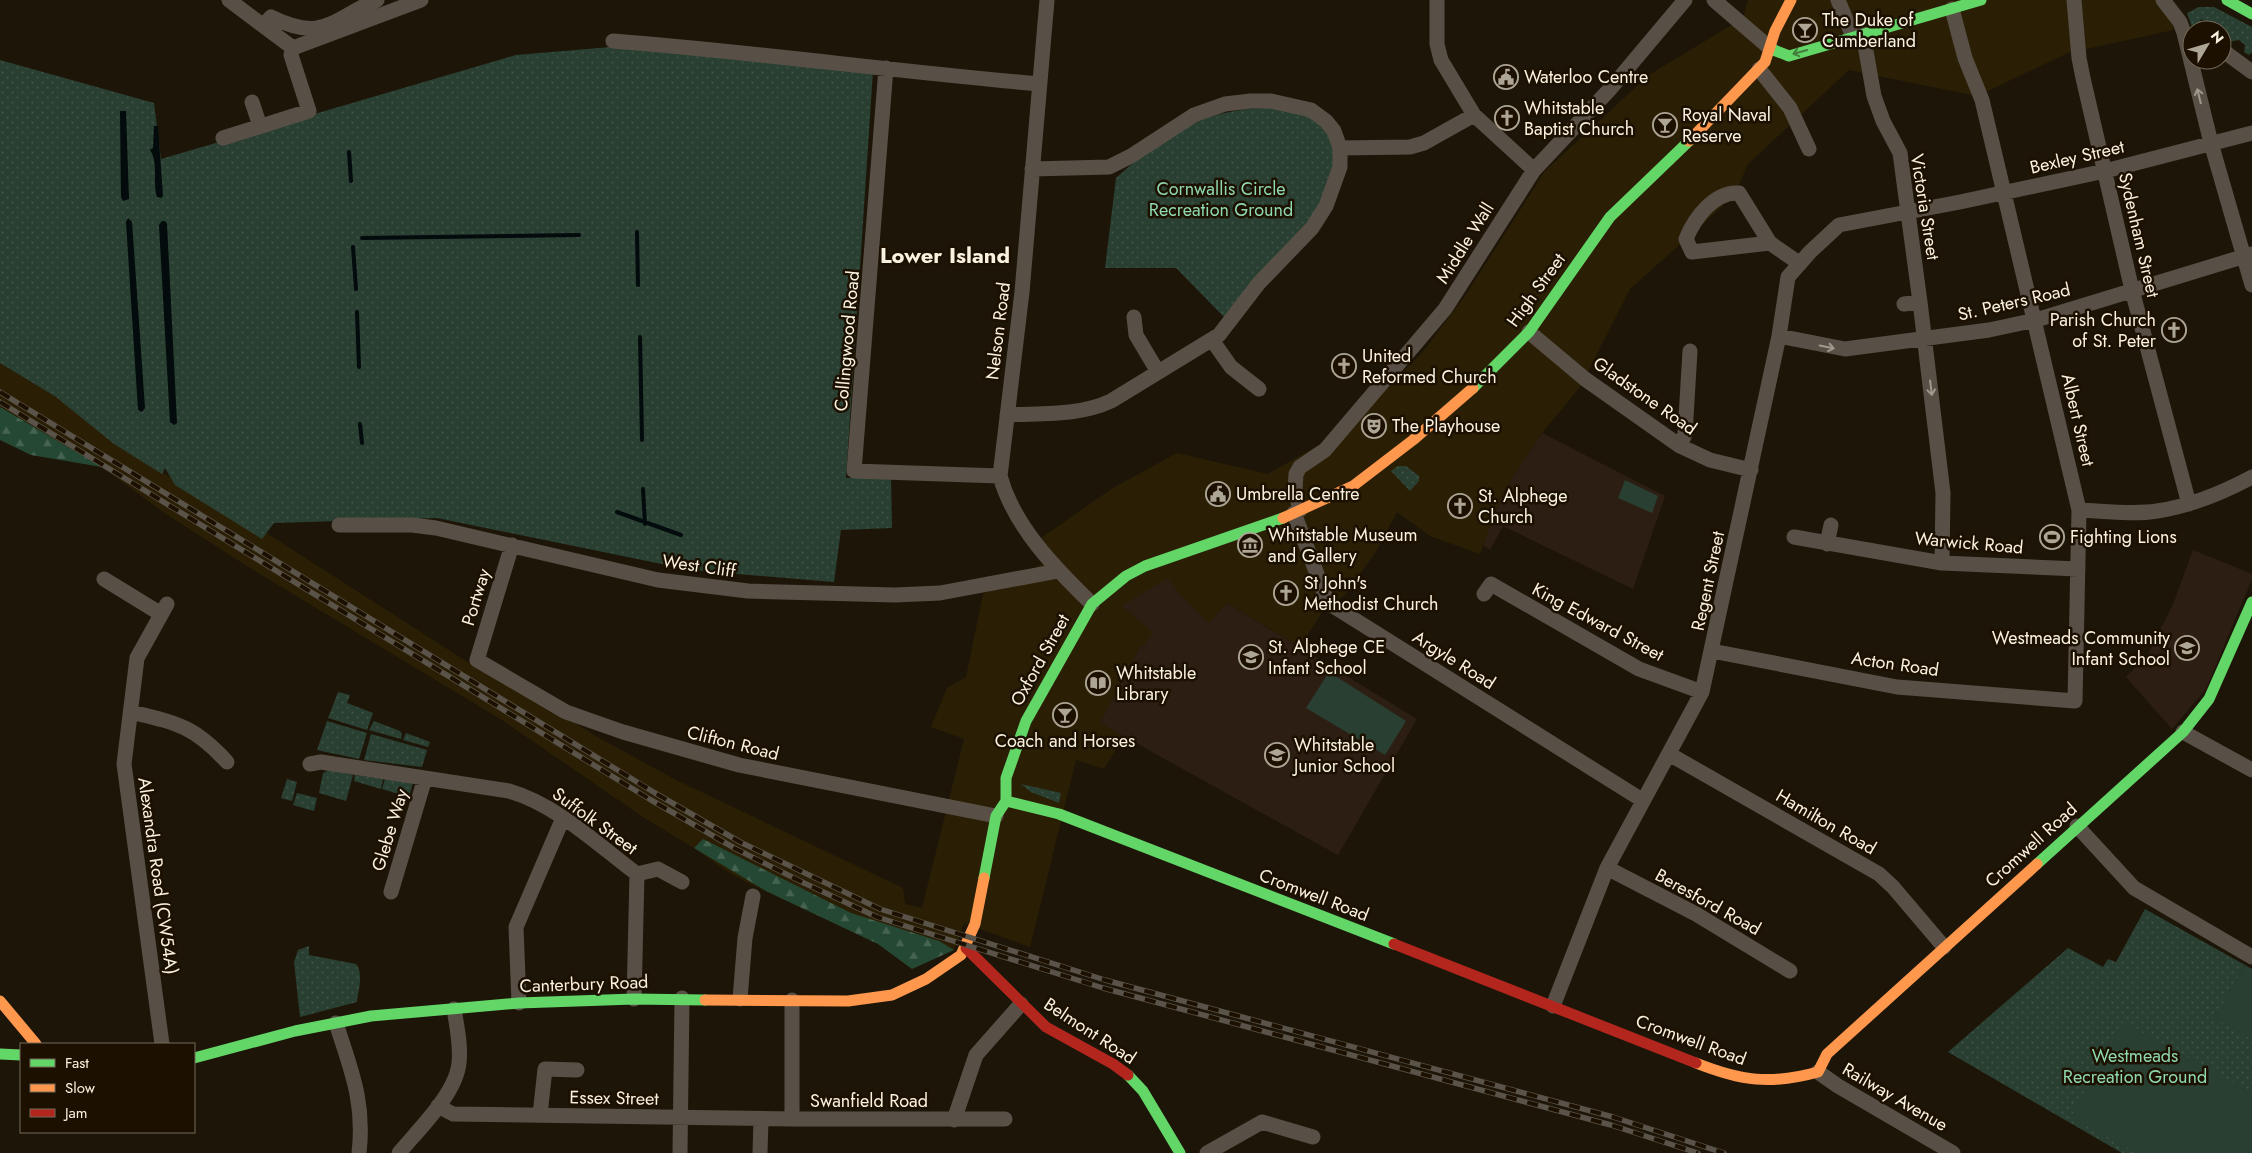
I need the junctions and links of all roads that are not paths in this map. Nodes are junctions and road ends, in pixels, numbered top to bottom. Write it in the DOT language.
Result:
graph roads {
  1 [pos="230,0"];
  2 [pos="377,0"];
  3 [pos="421,0"];
  4 [pos="1047,0"];
  5 [pos="1437,0"];
  6 [pos="1685,0"];
  7 [pos="1714,0"];
  8 [pos="1791,0"];
  9 [pos="1838,0"];
  10 [pos="1981,0"];
  11 [pos="2074,0"];
  12 [pos="2163,0"];
  13 [pos="2227,0"];
  14 [pos="1952,9"];
  15 [pos="2252,14"];
  16 [pos="264,25"];
  17 [pos="1858,35"];
  18 [pos="613,41"];
  19 [pos="293,48"];
  20 [pos="1770,49"];
  21 [pos="2232,57"];
  22 [pos="886,68"];
  23 [pos="1759,69"];
  24 [pos="2252,72"];
  25 [pos="1040,84"];
  26 [pos="252,102"];
  27 [pos="1474,115"];
  28 [pos="260,126"];
  29 [pos="2252,133"];
  30 [pos="223,138"];
  31 [pos="2211,143"];
  32 [pos="1340,148"];
  33 [pos="1809,149"];
  34 [pos="1032,169"];
  35 [pos="1534,170"];
  36 [pos="2104,171"];
  37 [pos="2006,193"];
  38 [pos="1902,212"];
  39 [pos="1770,243"];
  40 [pos="2248,255"];
  41 [pos="1799,263"];
  42 [pos="2252,285"];
  43 [pos="2132,290"];
  44 [pos="1920,302"];
  45 [pos="1904,304"];
  46 [pos="1134,317"];
  47 [pos="2036,320"];
  48 [pos="1528,332"];
  49 [pos="1779,336"];
  50 [pos="1212,340"];
  51 [pos="1925,340"];
  52 [pos="1690,352"];
  53 [pos="1158,372"];
  54 [pos="1260,389"];
  55 [pos="1007,415"];
  56 [pos="1680,446"];
  57 [pos="1751,470"];
  58 [pos="1000,476"];
  59 [pos="2252,477"];
  60 [pos="2188,504"];
  61 [pos="2079,510"];
  62 [pos="1297,511"];
  63 [pos="338,525"];
  64 [pos="1831,525"];
  65 [pos="1794,537"];
  66 [pos="1827,544"];
  67 [pos="512,545"];
  68 [pos="1942,563"];
  69 [pos="2078,569"];
  70 [pos="1058,571"];
  71 [pos="104,578"];
  72 [pos="1484,594"];
  73 [pos="2252,602"];
  74 [pos="1092,604"];
  75 [pos="1712,651"];
  76 [pos="477,660"];
  77 [pos="1702,692"];
  78 [pos="2076,701"];
  79 [pos="131,712"];
  80 [pos="2183,732"];
  81 [pos="1669,754"];
  82 [pos="227,762"];
  83 [pos="310,764"];
  84 [pos="2252,770"];
  85 [pos="425,778"];
  86 [pos="527,797"];
  87 [pos="1006,800"];
  88 [pos="1642,800"];
  89 [pos="996,816"];
  90 [pos="563,818"];
  91 [pos="2077,826"];
  92 [pos="1607,868"];
  93 [pos="637,874"];
  94 [pos="682,882"];
  95 [pos="391,892"];
  96 [pos="753,896"];
  97 [pos="1944,947"];
  98 [pos="966,948"];
  99 [pos="2252,957"];
  100 [pos="1790,971"];
  101 [pos="682,998"];
  102 [pos="634,999"];
  103 [pos="740,999"];
  104 [pos="792,1000"];
  105 [pos="0,1001"];
  106 [pos="519,1003"];
  107 [pos="1021,1004"];
  108 [pos="1553,1006"];
  109 [pos="454,1009"];
  110 [pos="336,1023"];
  111 [pos="35,1043"];
  112 [pos="162,1043"];
  113 [pos="0,1054"];
  114 [pos="20,1055"];
  115 [pos="195,1058"];
  116 [pos="577,1070"];
  117 [pos="1818,1072"];
  118 [pos="438,1106"];
  119 [pos="540,1115"];
  120 [pos="680,1117"];
  121 [pos="761,1119"];
  122 [pos="792,1119"];
  123 [pos="1005,1119"];
  124 [pos="954,1120"];
  125 [pos="1313,1137"];
  126 [pos="359,1153"];
  127 [pos="399,1153"];
  128 [pos="680,1153"];
  129 [pos="760,1153"];
  130 [pos="1180,1153"];
  131 [pos="1207,1153"];
  132 [pos="1953,1153"];
  1 -- 16 [label="street"];
  2 -- 16 [label="street"];
  3 -- 19 [label="street"];
  4 -- 25 [label="street, Nelson Road"];
  5 -- 27 [label="street"];
  6 -- 35 [label="street, Middle Wall"];
  7 -- 20 [label="street"];
  8 -- 20 [label="main road, High Street"];
  9 -- 17 [label="street, Victoria Street"];
  10 -- 14 [label="main road"];
  11 -- 36 [label="street, Sydenham Street"];
  31 -- 12 [label="street, one-way"];
  13 -- 15 [label="main road"];
  14 -- 17 [label="main road"];
  14 -- 37 [label="street, Albert Street"];
  16 -- 19 [label="street"];
  17 -- 20 [label="main road, one-way"];
  17 -- 38 [label="street, Victoria Street"];
  18 -- 22 [label="street"];
  19 -- 28 [label="street"];
  20 -- 23 [label="main road, High Street"];
  21 -- 24 [label="street"];
  22 -- 25 [label="street"];
  22 -- 58 [label="street, Collingwood Road"];
  23 -- 33 [label="street"];
  23 -- 48 [label="main road, High Street"];
  25 -- 34 [label="street, Nelson Road"];
  26 -- 28 [label="street"];
  27 -- 32 [label="street"];
  27 -- 35 [label="street"];
  28 -- 30 [label="street"];
  29 -- 31 [label="street, Bexley Street"];
  31 -- 36 [label="street, Bexley Street"];
  31 -- 40 [label="street"];
  32 -- 34 [label="street"];
  32 -- 50 [label="street"];
  34 -- 55 [label="street, Nelson Road"];
  35 -- 62 [label="street, Middle Wall"];
  36 -- 37 [label="street, Bexley Street"];
  36 -- 43 [label="street, Sydenham Street"];
  37 -- 38 [label="street, Bexley Street"];
  37 -- 47 [label="street, Albert Street"];
  38 -- 41 [label="street, Regent Street"];
  38 -- 44 [label="street, Victoria Street"];
  39 -- 39 [label="street"];
  39 -- 41 [label="street"];
  40 -- 42 [label="street"];
  40 -- 43 [label="street, St. Peters Road"];
  41 -- 49 [label="street, Regent Street"];
  43 -- 47 [label="street, St. Peters Road"];
  43 -- 60 [label="street, Sydenham Street"];
  44 -- 45 [label="street"];
  44 -- 51 [label="street, Victoria Street"];
  46 -- 53 [label="street"];
  47 -- 51 [label="street, St. Peters Road"];
  47 -- 61 [label="street, Albert Street"];
  48 -- 56 [label="street, Gladstone Road"];
  48 -- 62 [label="main road, High Street"];
  49 -- 51 [label="street, St. Peters Road, one-way"];
  49 -- 57 [label="street, Regent Street"];
  50 -- 53 [label="street"];
  50 -- 54 [label="street"];
  51 -- 68 [label="street, Victoria Street, one-way"];
  52 -- 56 [label="street"];
  53 -- 55 [label="street"];
  55 -- 58 [label="street, Nelson Road"];
  56 -- 57 [label="street, Gladstone Road"];
  57 -- 75 [label="street, Regent Street"];
  58 -- 70 [label="street, Nelson Road"];
  59 -- 60 [label="street"];
  60 -- 61 [label="street"];
  61 -- 69 [label="street, Albert Street"];
  62 -- 74 [label="main road, Oxford Street"];
  62 -- 88 [label="street, Argyle Road"];
  63 -- 67 [label="street, West Cliff"];
  64 -- 66 [label="street"];
  65 -- 66 [label="street, Warwick Road"];
  66 -- 68 [label="street, Warwick Road"];
  67 -- 70 [label="street, West Cliff"];
  67 -- 76 [label="street, Portway"];
  68 -- 69 [label="street, Warwick Road"];
  69 -- 78 [label="street, Albert Street"];
  70 -- 74 [label="street, Nelson Road"];
  71 -- 79 [label="street, Alexandra Road (CW54A)"];
  72 -- 77 [label="street, King Edward Street"];
  73 -- 80 [label="main road, Cromwell Road"];
  74 -- 87 [label="main road, Oxford Street"];
  75 -- 77 [label="street, Regent Street"];
  75 -- 78 [label="street, Acton Road"];
  76 -- 89 [label="street, Clifton Road"];
  77 -- 81 [label="street, Regent Street"];
  79 -- 82 [label="street"];
  79 -- 112 [label="street, Alexandra Road (CW54A)"];
  80 -- 84 [label="street"];
  80 -- 91 [label="main road, Cromwell Road"];
  81 -- 88 [label="street, Regent Street"];
  81 -- 97 [label="street, Hamilton Road"];
  83 -- 85 [label="street, Glebe Way"];
  85 -- 86 [label="street, Glebe Way"];
  85 -- 95 [label="street, Glebe Way"];
  86 -- 90 [label="street, Suffolk Street"];
  87 -- 89 [label="main road, Oxford Street"];
  87 -- 108 [label="main road, Cromwell Road"];
  88 -- 92 [label="street, Regent Street"];
  89 -- 98 [label="main road, Oxford Street"];
  90 -- 93 [label="street, Suffolk Street"];
  90 -- 106 [label="street"];
  91 -- 97 [label="main road, Cromwell Road"];
  91 -- 99 [label="street"];
  92 -- 100 [label="street, Beresford Road"];
  92 -- 108 [label="street, Regent Street"];
  93 -- 94 [label="street"];
  93 -- 102 [label="street, Suffolk Street"];
  96 -- 103 [label="street"];
  97 -- 117 [label="main road, Cromwell Road"];
  98 -- 104 [label="main road, Canterbury Road"];
  98 -- 107 [label="main road, Belmont Road"];
  101 -- 102 [label="main road, Canterbury Road"];
  101 -- 103 [label="main road, Canterbury Road"];
  101 -- 120 [label="street"];
  102 -- 106 [label="main road, Canterbury Road"];
  103 -- 104 [label="main road, Canterbury Road"];
  104 -- 122 [label="street, Swanfield Road"];
  105 -- 111 [label="main road"];
  106 -- 109 [label="main road, Canterbury Road"];
  107 -- 124 [label="street"];
  107 -- 130 [label="main road, Belmont Road"];
  108 -- 117 [label="main road, Cromwell Road"];
  109 -- 110 [label="main road, Canterbury Road"];
  109 -- 118 [label="street"];
  110 -- 115 [label="main road, Canterbury Road"];
  110 -- 126 [label="street"];
  113 -- 114 [label="main road"];
  116 -- 119 [label="street"];
  117 -- 132 [label="street, Railway Avenue"];
  118 -- 119 [label="street, Essex Street"];
  118 -- 127 [label="street"];
  119 -- 120 [label="street, Essex Street"];
  120 -- 121 [label="street, Essex Street"];
  120 -- 128 [label="street"];
  121 -- 122 [label="street, Essex Street"];
  121 -- 129 [label="street"];
  122 -- 124 [label="street, Swanfield Road"];
  123 -- 124 [label="street, Swanfield Road"];
  125 -- 131 [label="street"];
}
